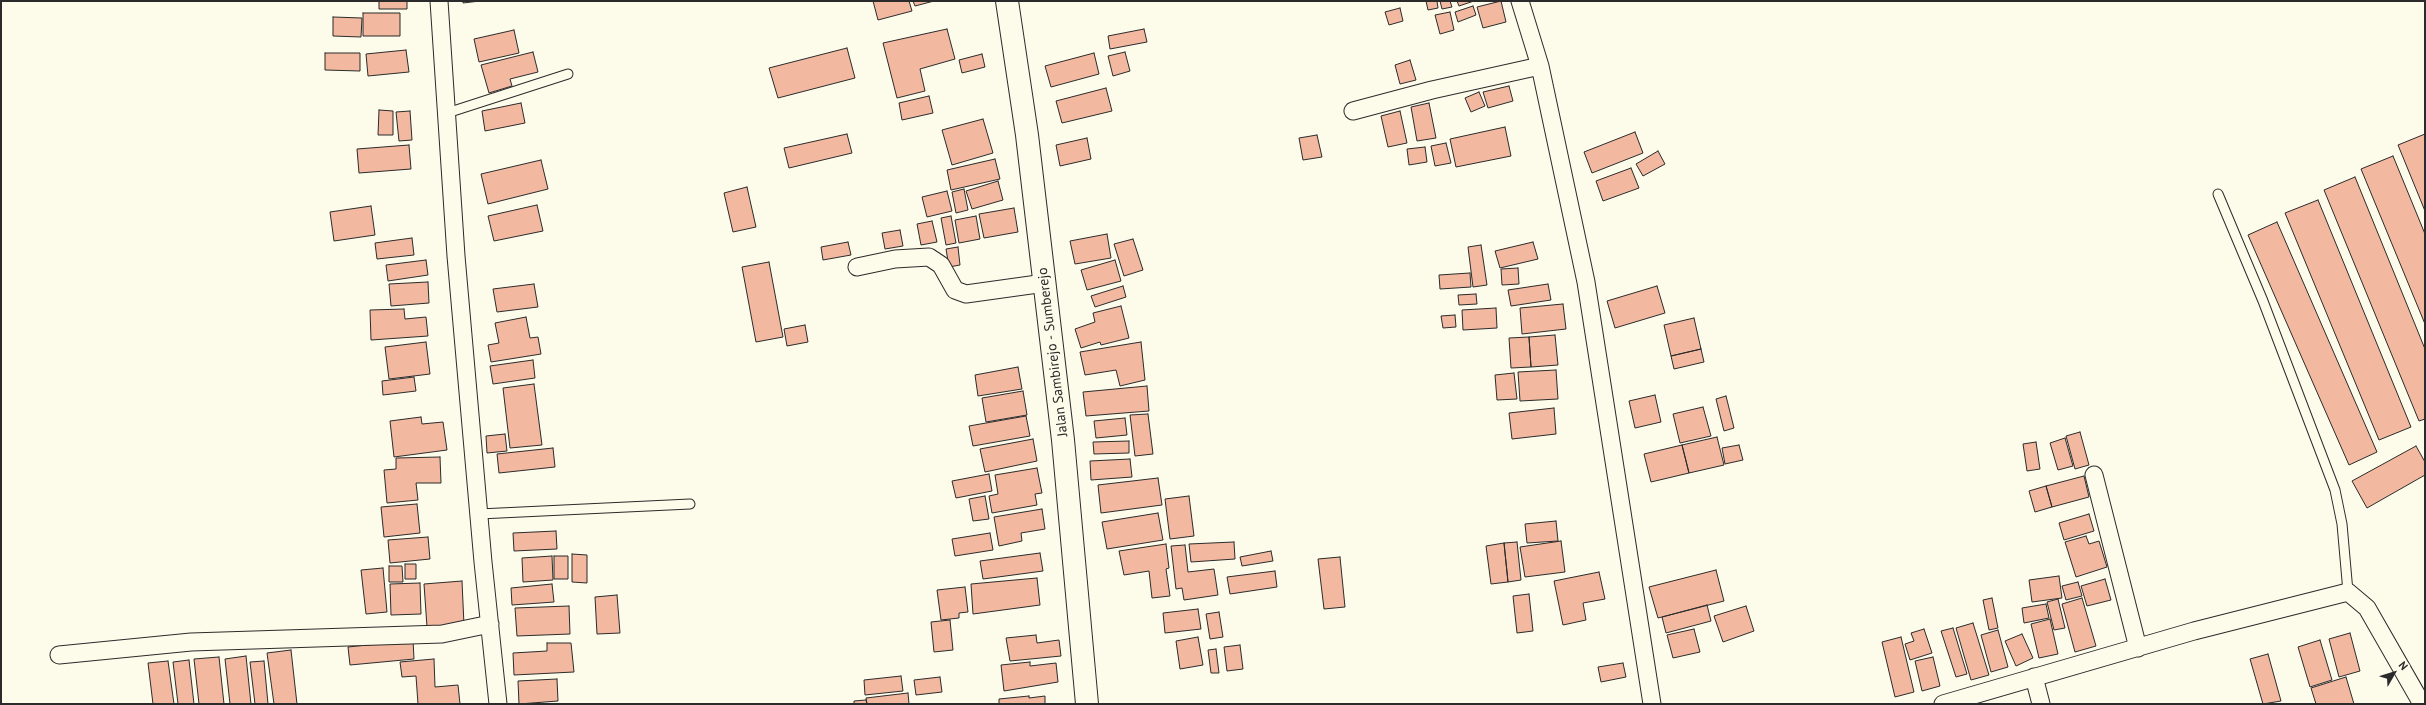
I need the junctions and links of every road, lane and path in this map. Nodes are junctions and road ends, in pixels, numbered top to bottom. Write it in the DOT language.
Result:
graph roads {
  1 [pos="439,1"];
  2 [pos="1007,1"];
  3 [pos="1520,1"];
  4 [pos="1540,66"];
  5 [pos="568,74"];
  6 [pos="1353,111"];
  7 [pos="447,113"];
  8 [pos="2218,194"];
  9 [pos="857,267"];
  10 [pos="1045,283"];
  11 [pos="2094,475"];
  12 [pos="690,504"];
  13 [pos="479,514"];
  14 [pos="2348,592"];
  15 [pos="490,624"];
  16 [pos="2138,648"];
  17 [pos="60,655"];
  18 [pos="2034,677"];
  19 [pos="498,704"];
  20 [pos="1087,704"];
  21 [pos="1652,704"];
  22 [pos="1943,704"];
  23 [pos="2042,704"];
  24 [pos="2422,704"];
  1 -- 7 [label="street"];
  2 -- 10 [label="main road, Jalan Sambirejo - Sumberejo"];
  3 -- 4 [label="street"];
  4 -- 6 [label="street"];
  4 -- 21 [label="street"];
  5 -- 7 [label="lane"];
  7 -- 13 [label="street"];
  8 -- 14 [label="lane"];
  9 -- 10 [label="street"];
  10 -- 20 [label="main road, Jalan Sambirejo - Sumberejo"];
  11 -- 16 [label="street"];
  12 -- 13 [label="lane"];
  13 -- 15 [label="street"];
  14 -- 16 [label="street"];
  14 -- 24 [label="street"];
  15 -- 17 [label="street"];
  15 -- 19 [label="street"];
  16 -- 18 [label="street"];
  18 -- 22 [label="street"];
  18 -- 23 [label="street"];
}
